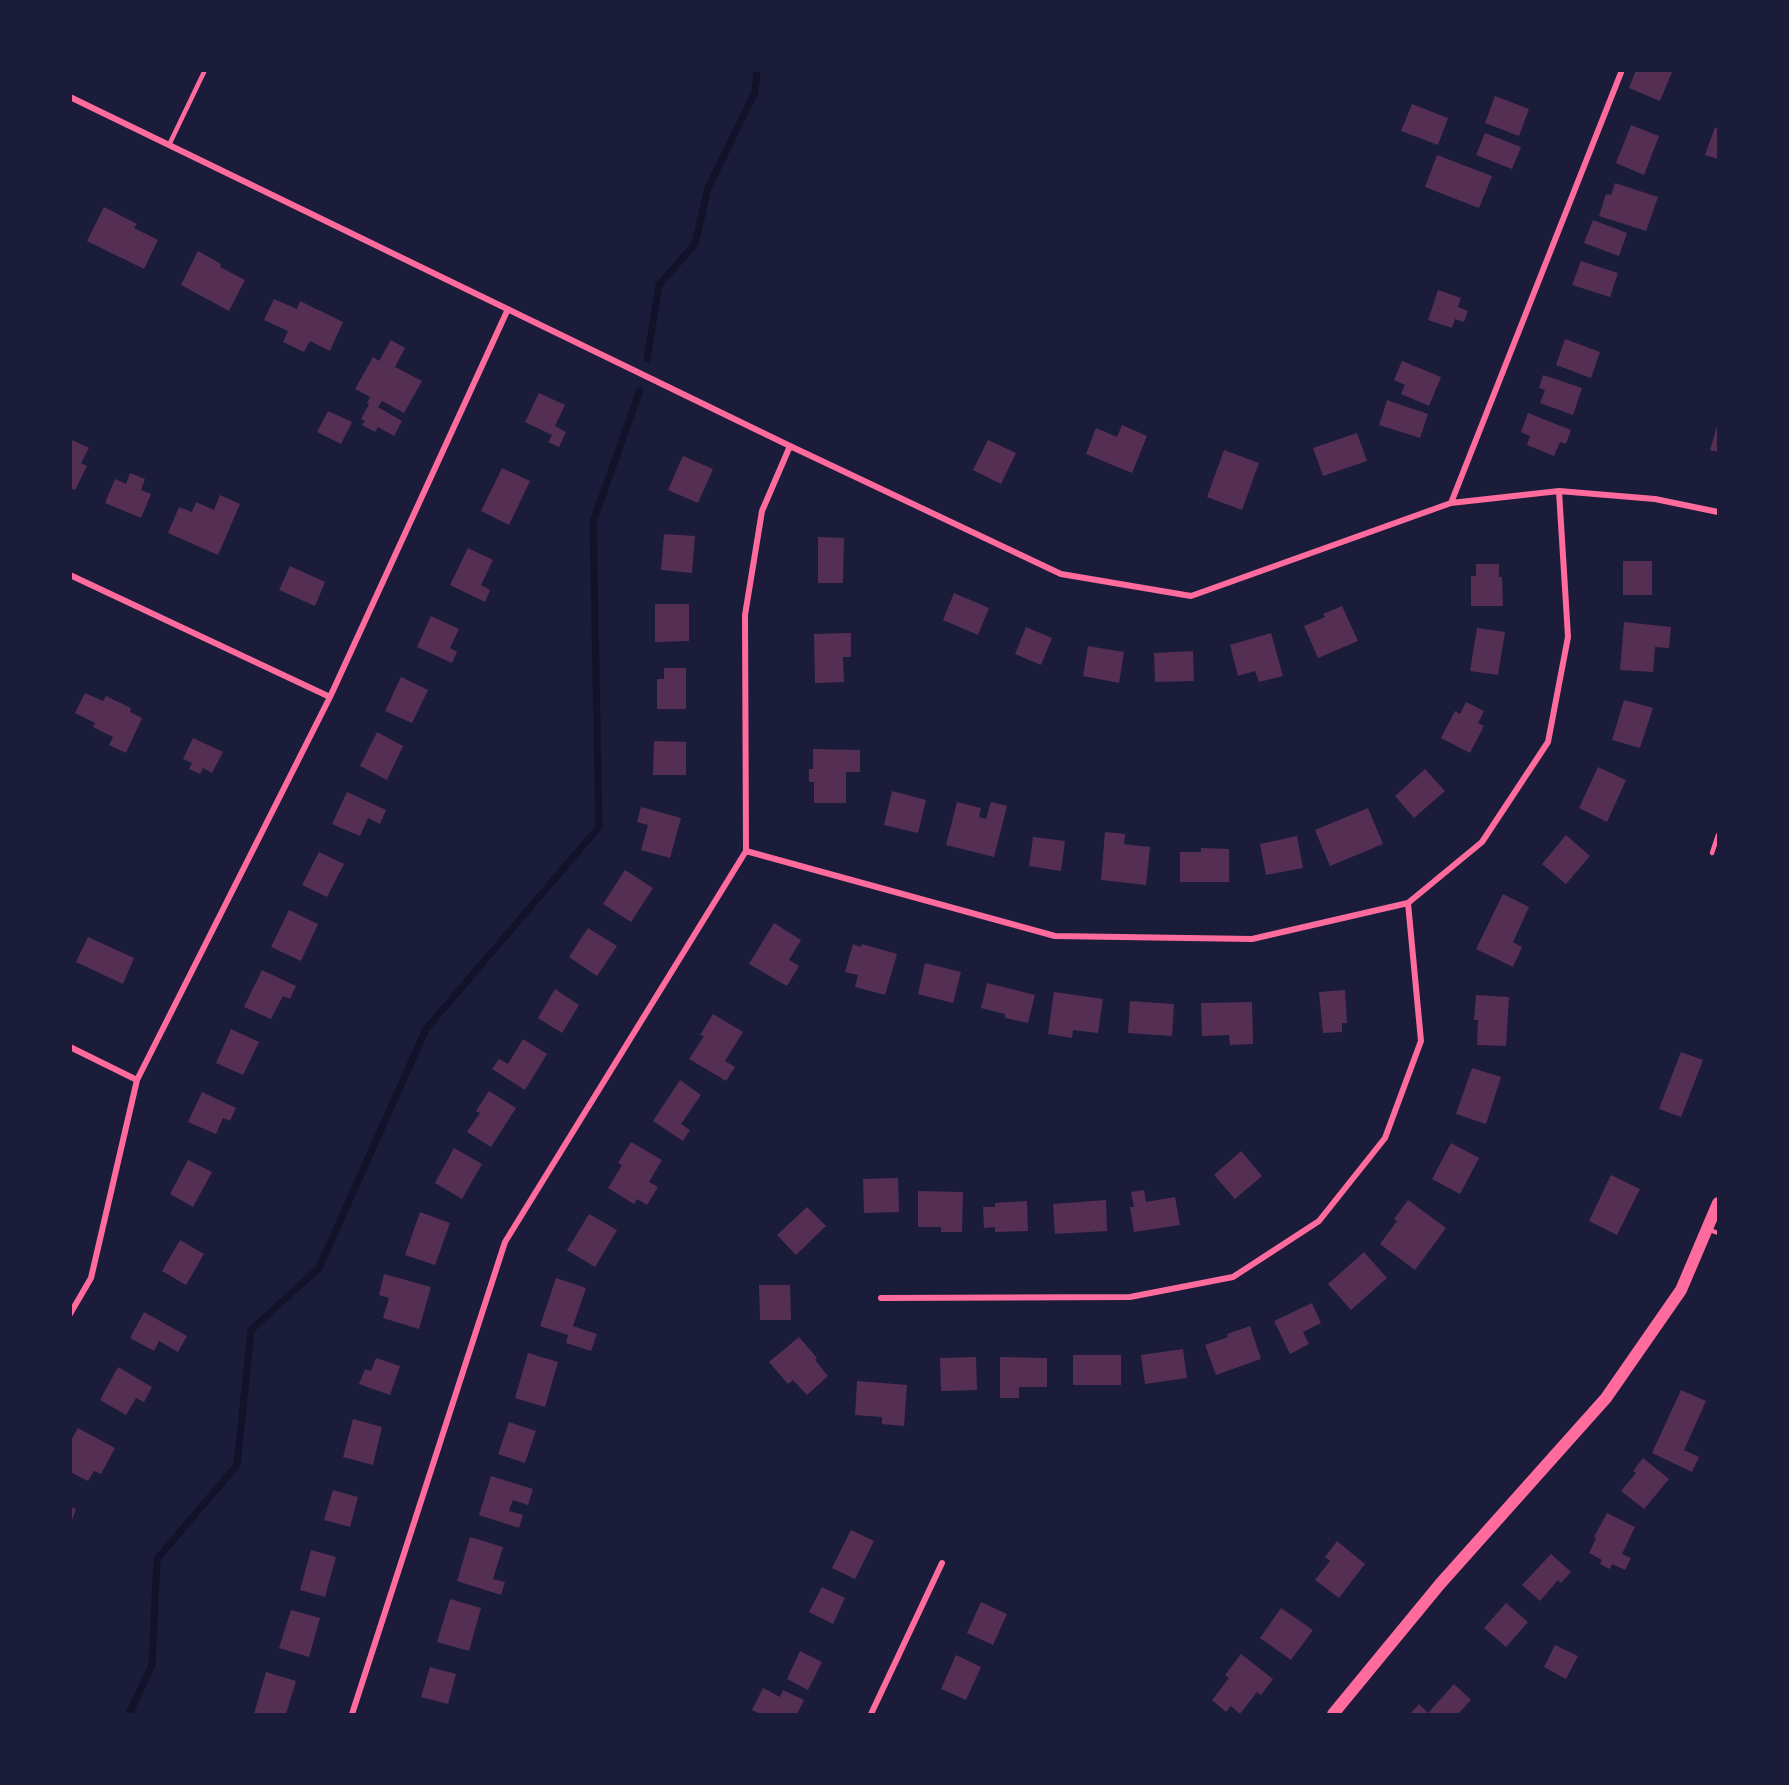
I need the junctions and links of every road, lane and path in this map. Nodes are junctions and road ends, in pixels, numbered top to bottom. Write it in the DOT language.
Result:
graph roads {
  1 [pos="205,70"];
  2 [pos="1622,70"];
  3 [pos="70,97"];
  4 [pos="169,145"];
  5 [pos="508,309"];
  6 [pos="790,446"];
  7 [pos="1559,491"];
  8 [pos="1451,503"];
  9 [pos="1719,512"];
  10 [pos="70,575"];
  11 [pos="330,698"];
  12 [pos="1719,835"];
  13 [pos="746,851"];
  14 [pos="1712,853"];
  15 [pos="1408,903"];
  16 [pos="70,1047"];
  17 [pos="137,1080"];
  18 [pos="1719,1203"];
  19 [pos="1713,1231"];
  20 [pos="881,1298"];
  21 [pos="70,1314"];
  22 [pos="942,1563"];
  23 [pos="352,1714"];
  24 [pos="871,1714"];
  25 [pos="1334,1714"];
  1 -- 4 [label="lane"];
  2 -- 8 [label="street"];
  3 -- 4 [label="street"];
  4 -- 5 [label="street"];
  5 -- 6 [label="street"];
  5 -- 11 [label="street"];
  6 -- 8 [label="street"];
  6 -- 13 [label="street"];
  7 -- 8 [label="street"];
  7 -- 9 [label="street"];
  7 -- 15 [label="street"];
  10 -- 11 [label="street"];
  11 -- 17 [label="street"];
  12 -- 14 [label="lane"];
  13 -- 15 [label="street"];
  13 -- 23 [label="street"];
  15 -- 20 [label="street"];
  16 -- 17 [label="street"];
  17 -- 21 [label="street"];
  18 -- 19 [label="main road"];
  19 -- 25 [label="main road"];
  22 -- 24 [label="street"];
}
